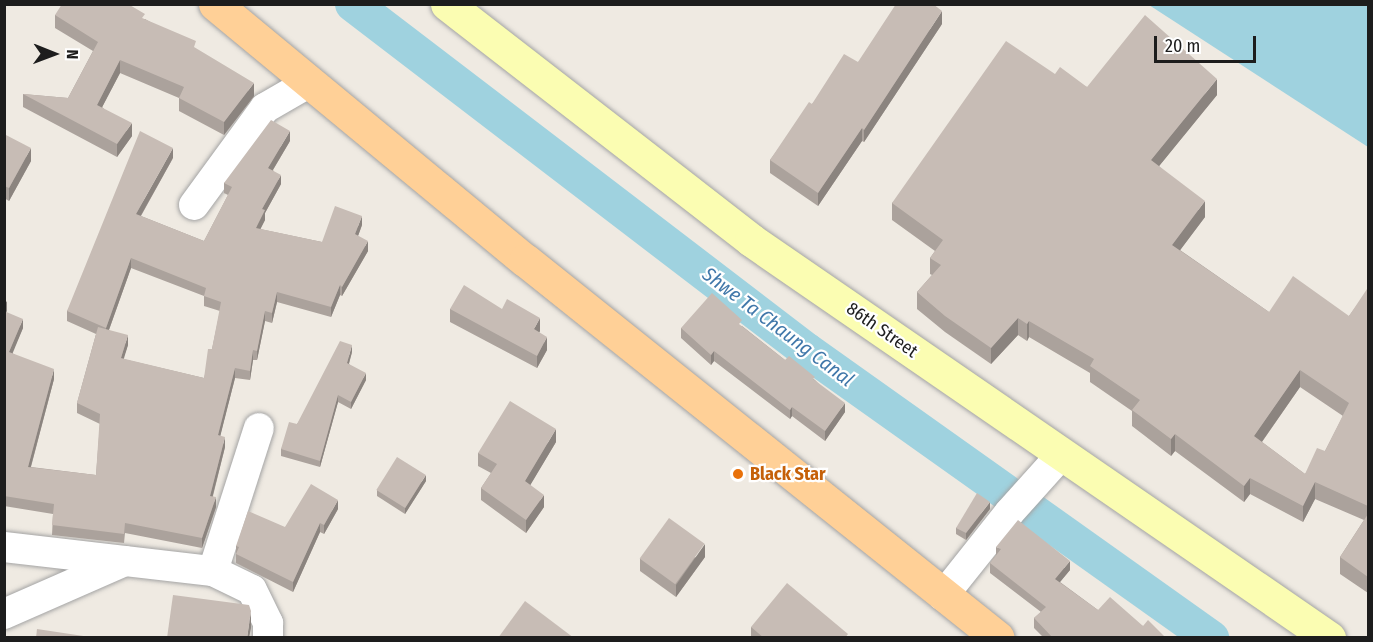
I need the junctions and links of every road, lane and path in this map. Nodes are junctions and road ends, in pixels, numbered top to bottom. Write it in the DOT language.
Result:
graph roads {
  1 [pos="216,4"];
  2 [pos="447,4"];
  3 [pos="310,82"];
  4 [pos="194,205"];
  5 [pos="259,428"];
  6 [pos="1052,464"];
  7 [pos="4,547"];
  8 [pos="129,559"];
  9 [pos="213,571"];
  10 [pos="943,596"];
  11 [pos="4,614"];
  12 [pos="268,638"];
  13 [pos="998,638"];
  14 [pos="1329,638"];
  1 -- 3 [label="main road"];
  2 -- 6 [label="main road, 86th Street"];
  3 -- 4 [label="street"];
  3 -- 10 [label="main road"];
  5 -- 9 [label="street"];
  6 -- 10 [label="street"];
  6 -- 14 [label="main road, 86th Street"];
  7 -- 8 [label="street"];
  8 -- 9 [label="street"];
  8 -- 11 [label="street"];
  9 -- 12 [label="street"];
  10 -- 13 [label="main road"];
}
